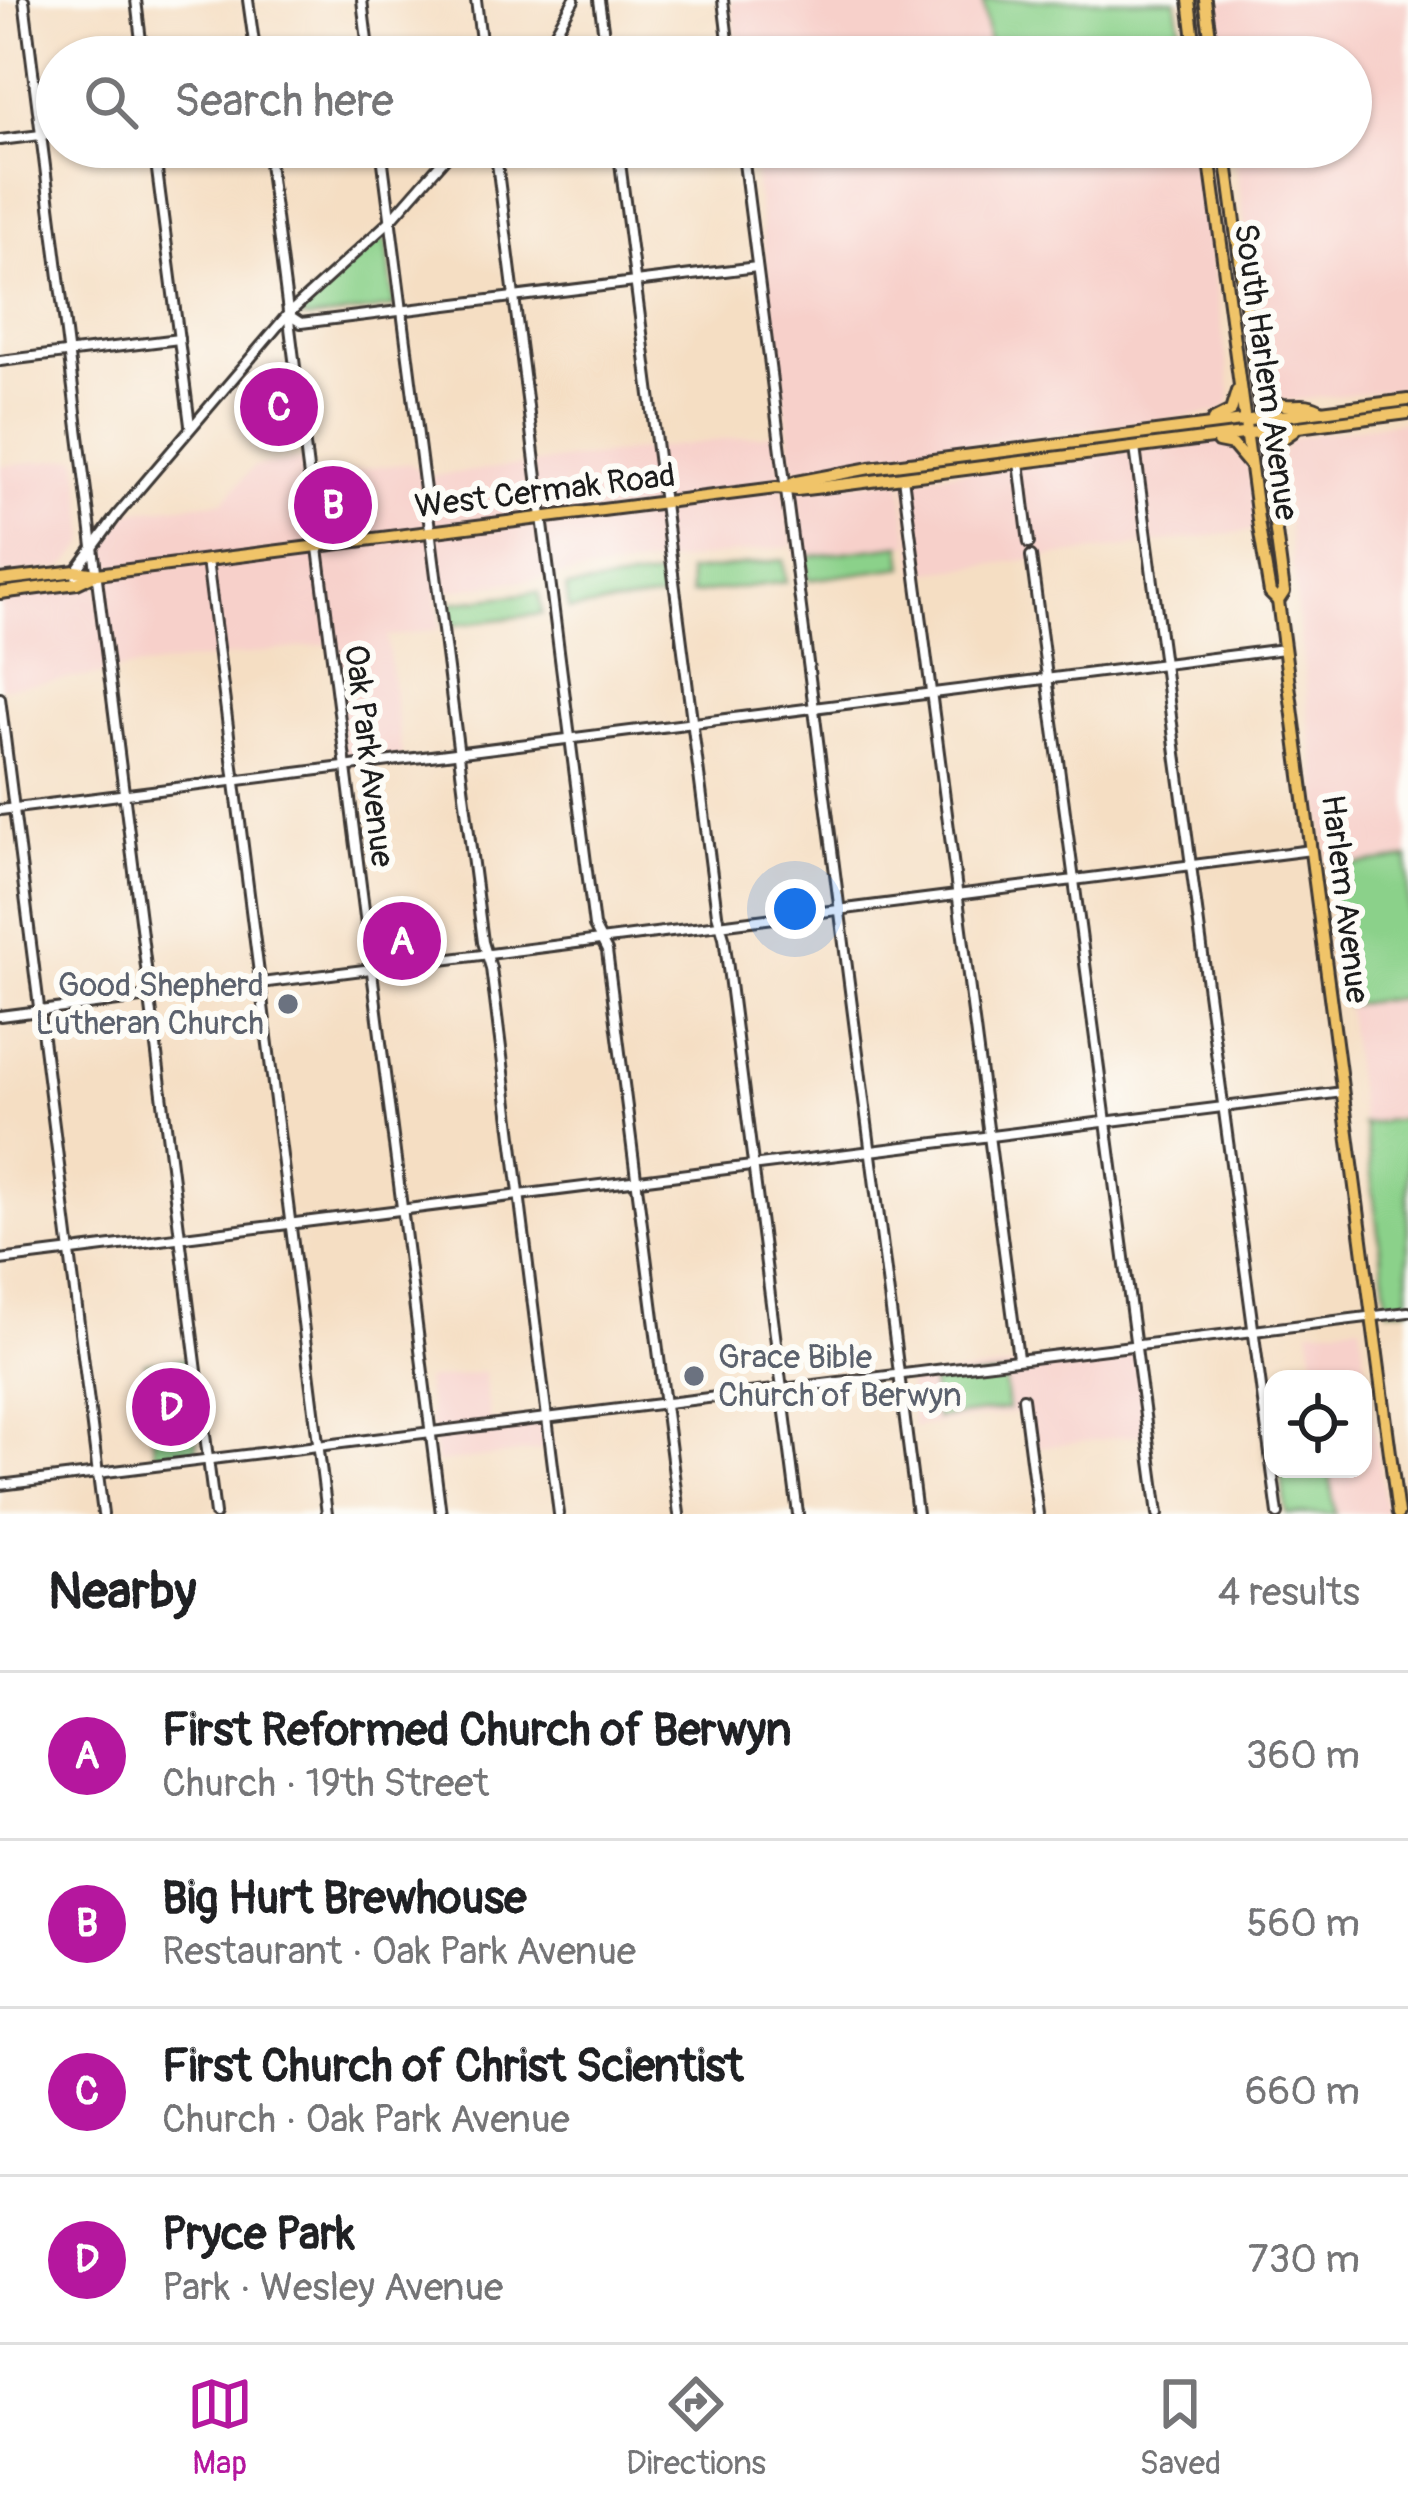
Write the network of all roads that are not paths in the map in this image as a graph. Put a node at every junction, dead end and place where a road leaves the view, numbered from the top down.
1 (24, 0) edge
2 (136, 0) edge
3 (248, 0) edge
4 (362, 0) edge
5 (476, 0) edge
6 (574, 0) edge
7 (599, 0) edge
8 (723, 0) edge
9 (1189, 0) edge
10 (1205, 0) edge
11 (140, 36) edge
12 (253, 36) edge
13 (366, 36) edge
14 (480, 36) edge
15 (552, 36) edge
16 (604, 36) edge
17 (727, 36) edge
18 (1193, 36) edge
19 (1210, 36) edge
20 (36, 95) edge
21 (36, 136) edge
22 (0, 140) edge
23 (45, 168) edge
24 (157, 168) edge
25 (270, 168) edge
26 (383, 168) edge
27 (437, 168) edge
28 (498, 168) edge
29 (621, 168) edge
30 (745, 168) edge
31 (1211, 168) edge
32 (1229, 168) edge
33 (390, 221) junction
34 (757, 267) junction
35 (636, 283) junction
36 (513, 298) junction
37 (401, 312) junction
38 (288, 314) junction
39 (179, 339) junction
40 (68, 353) junction
41 (0, 361) edge
42 (1239, 382) junction
43 (1258, 386) junction
44 (1408, 400) edge
45 (1322, 411) junction
46 (1408, 413) edge
47 (1264, 425) junction
48 (1311, 425) junction
49 (1245, 427) junction
50 (190, 428) junction
51 (1192, 434) junction
52 (1135, 448) junction
53 (1018, 462) junction
54 (1250, 466) junction
55 (903, 477) junction
56 (1272, 485) junction
57 (785, 487) junction
58 (664, 503) junction
59 (541, 518) junction
60 (429, 532) junction
61 (1029, 543) dead end
62 (93, 546) junction
63 (318, 547) junction
64 (1031, 556) dead end
65 (207, 560) junction
66 (97, 574) junction
67 (77, 577) junction
68 (0, 580) edge
69 (0, 593) edge
70 (1278, 602) junction
71 (1285, 649) junction
72 (1164, 664) junction
73 (1047, 679) junction
74 (931, 693) junction
75 (0, 698) edge
76 (814, 708) junction
77 (692, 723) junction
78 (569, 739) junction
79 (457, 753) junction
80 (346, 766) junction
81 (235, 781) junction
82 (124, 794) junction
83 (14, 808) junction
84 (0, 810) edge
85 (1311, 850) junction
86 (1191, 865) junction
87 (1074, 879) junction
88 (957, 894) junction
89 (839, 909) junction
90 (720, 924) junction
91 (601, 939) junction
92 (487, 953) junction
93 (371, 968) junction
94 (260, 982) junction
95 (149, 996) junction
96 (39, 1011) junction
97 (0, 1016) edge
98 (1343, 1092) junction
99 (1224, 1107) junction
100 (1106, 1122) junction
101 (989, 1136) junction
102 (871, 1151) junction
103 (754, 1166) junction
104 (636, 1180) junction
105 (520, 1195) junction
106 (402, 1210) junction
107 (291, 1223) junction
108 (180, 1238) junction
109 (70, 1251) junction
110 (0, 1260) edge
111 (1408, 1312) edge
112 (1372, 1316) junction
113 (1253, 1330) junction
114 (1135, 1344) junction
115 (1018, 1358) junction
116 (899, 1373) junction
117 (782, 1388) junction
118 (1023, 1398) dead end
119 (665, 1402) junction
120 (547, 1417) junction
121 (430, 1432) junction
122 (319, 1445) junction
123 (208, 1459) junction
124 (98, 1473) junction
125 (0, 1485) edge
126 (103, 1514) edge
127 (215, 1514) edge
128 (327, 1514) edge
129 (441, 1514) edge
130 (560, 1514) edge
131 (679, 1514) edge
132 (798, 1514) edge
133 (917, 1514) edge
134 (1037, 1514) edge
135 (1158, 1514) edge
136 (1278, 1514) edge
137 (1398, 1514) edge

1 - 20 street
2 - 11 street
3 - 12 street
4 - 13 street
5 - 14 street
6 - 15 street
7 - 16 street
8 - 17 street
9 - 18 main road
10 - 19 main road
21 - 22 street
23 - 40 street
24 - 39 street
25 - 38 street, Oak Park Avenue
26 - 33 street
27 - 33 street
28 - 36 street
29 - 35 street
30 - 34 street
31 - 42 main road, South Harlem Avenue
32 - 43 main road, South Harlem Avenue
33 - 37 street
33 - 38 street
34 - 35 street
34 - 57 street
35 - 36 street
35 - 58 street
36 - 37 street
36 - 59 street
37 - 38 street
37 - 60 street
38 - 50 street
38 - 63 street, Oak Park Avenue
39 - 40 street
39 - 50 street
40 - 41 street
40 - 62 street
42 - 49 main road, South Harlem Avenue
42 - 51 main road
43 - 45 main road
43 - 47 main road, South Harlem Avenue
44 - 45 main road
45 - 47 main road
46 - 48 main road
47 - 48 main road
47 - 49 main road, West Cermak Road
47 - 56 main road, South Harlem Avenue
48 - 56 main road
49 - 51 main road, West Cermak Road
49 - 54 main road, South Harlem Avenue
50 - 62 street
51 - 52 main road, West Cermak Road
51 - 54 main road
51 - 57 main road, West Cermak Road
52 - 53 main road, West Cermak Road
52 - 72 street
53 - 55 main road, West Cermak Road
53 - 61 street
54 - 70 main road, South Harlem Avenue
55 - 57 main road, West Cermak Road
55 - 74 street
56 - 70 main road, South Harlem Avenue
57 - 58 main road, West Cermak Road
57 - 76 street
58 - 59 main road, West Cermak Road
58 - 77 street
59 - 60 main road, West Cermak Road
59 - 78 street
60 - 63 main road, West Cermak Road
60 - 79 street
62 - 66 street
62 - 67 street
63 - 65 main road, West Cermak Road
63 - 80 street, Oak Park Avenue
64 - 73 street
65 - 66 main road, West Cermak Road
65 - 81 street
66 - 67 main road, West Cermak Road
66 - 82 street
67 - 68 main road, West Cermak Road
67 - 69 main road, West Cermak Road
70 - 71 main road, South Harlem Avenue
71 - 72 street
71 - 85 main road, Harlem Avenue
72 - 73 street
72 - 86 street
73 - 74 street
73 - 87 street
74 - 76 street
74 - 88 street
75 - 83 street
76 - 77 street
76 - 89 street
77 - 78 street
77 - 90 street
78 - 79 street
78 - 91 street
79 - 80 street
79 - 92 street
80 - 81 street
80 - 93 street, Oak Park Avenue
81 - 82 street
81 - 94 street
82 - 83 street
82 - 95 street
83 - 84 street
83 - 96 street
85 - 86 street
85 - 98 main road, Harlem Avenue
86 - 87 street
86 - 99 street
87 - 88 street
87 - 100 street
88 - 89 street
88 - 101 street
89 - 90 street
89 - 102 street
90 - 91 street
90 - 103 street
91 - 92 street
91 - 104 street
92 - 93 street
92 - 105 street
93 - 94 street
93 - 106 street, Oak Park Avenue
94 - 95 street
94 - 107 street
95 - 96 street
95 - 108 street
96 - 97 street
96 - 109 street
98 - 99 street
98 - 112 main road, Harlem Avenue
99 - 100 street
99 - 113 street
100 - 101 street
100 - 114 street
101 - 102 street
101 - 115 street
102 - 103 street
102 - 116 street
103 - 104 street
103 - 117 street
104 - 105 street
104 - 119 street
105 - 106 street
105 - 120 street
106 - 107 street
106 - 121 street, Oak Park Avenue
107 - 108 street
107 - 122 street
108 - 109 street
108 - 123 street
109 - 110 street
109 - 124 street
111 - 112 street
112 - 113 street
112 - 137 main road, Harlem Avenue
113 - 114 street
113 - 136 street
114 - 115 street
114 - 135 street
115 - 116 street
116 - 117 street
116 - 133 street
117 - 119 street
117 - 132 street
118 - 134 street
119 - 120 street
119 - 131 street
120 - 121 street
120 - 130 street
121 - 122 street
121 - 129 street, Oak Park Avenue
122 - 123 street
122 - 128 street
123 - 124 street
123 - 127 street
124 - 125 street
124 - 126 street

